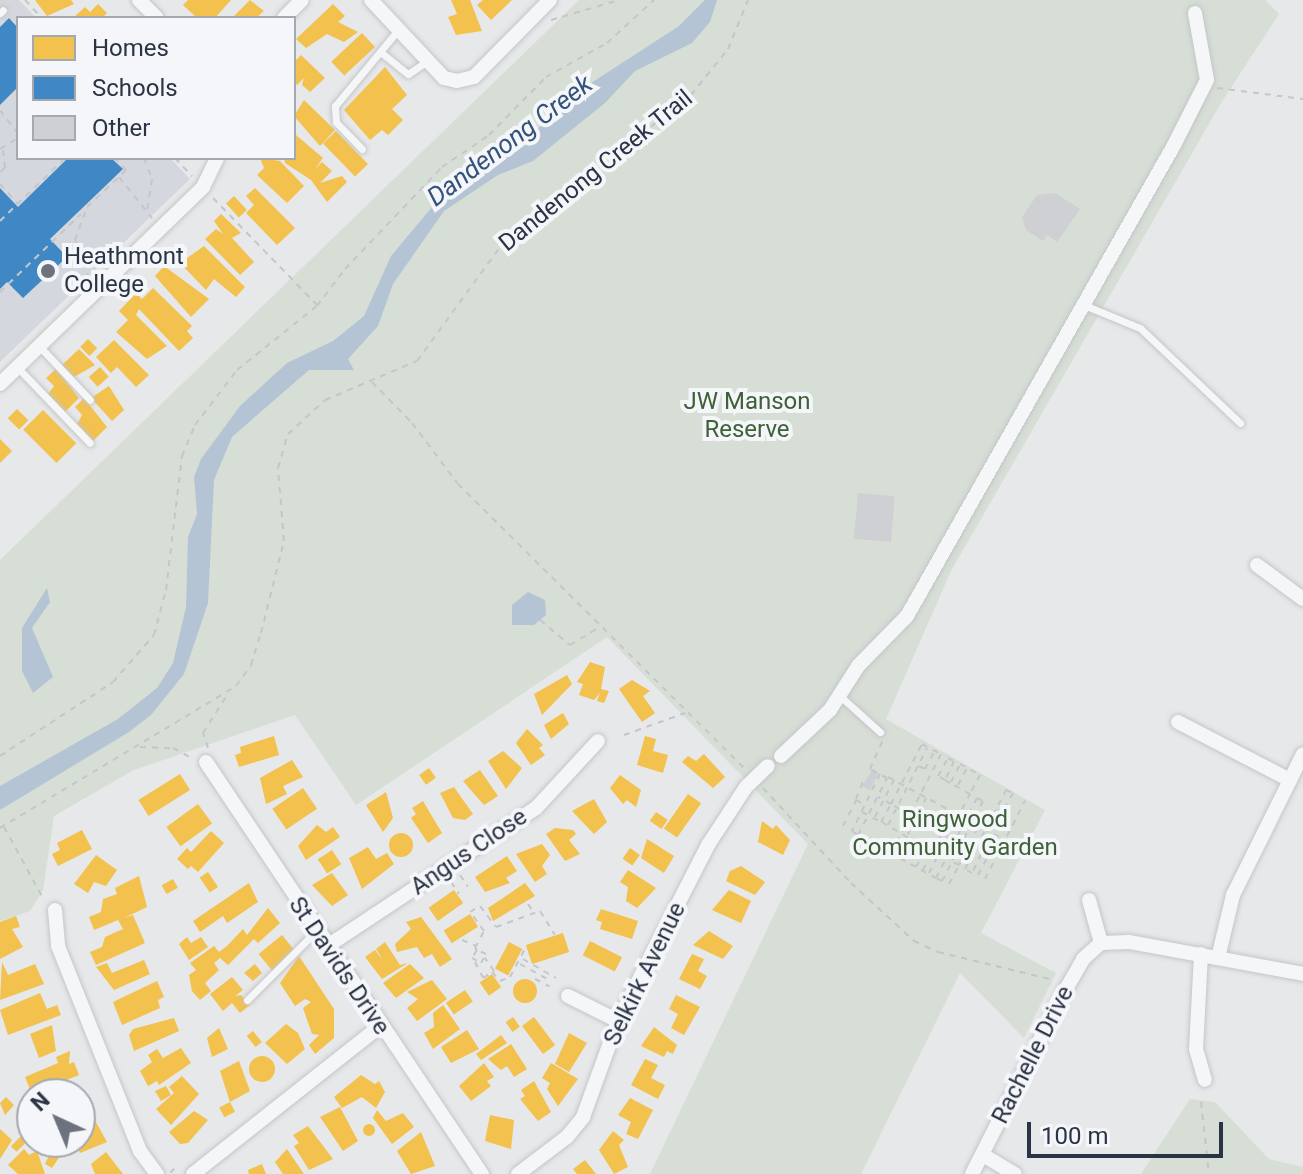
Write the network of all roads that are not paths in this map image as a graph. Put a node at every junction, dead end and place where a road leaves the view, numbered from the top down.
1 (139, 0) edge
2 (302, 0) edge
3 (371, 0) edge
4 (550, 0) edge
5 (1195, 13) dead end
6 (155, 16) edge
7 (286, 16) edge
8 (398, 29) junction
9 (383, 54) junction
10 (428, 60) junction
11 (362, 149) dead end
12 (216, 160) edge
13 (1084, 305) junction
14 (39, 346) junction
15 (17, 367) junction
16 (0, 384) edge
17 (90, 400) dead end
18 (1240, 423) dead end
19 (90, 443) dead end
20 (1257, 565) dead end
21 (1303, 599) edge
22 (840, 696) junction
23 (1178, 722) dead end
24 (880, 732) dead end
25 (598, 741) dead end
26 (1303, 754) edge
27 (203, 756) road end
28 (781, 756) joint
29 (770, 768) joint
30 (1290, 780) junction
31 (1089, 900) dead end
32 (55, 910) dead end
33 (316, 931) junction
34 (1101, 943) junction
35 (326, 947) junction
36 (1201, 954) junction
37 (1218, 958) junction
38 (1303, 974) edge
39 (568, 996) dead end
40 (247, 1000) dead end
41 (618, 1021) junction
42 (379, 1027) junction
43 (1205, 1080) dead end
44 (983, 1155) junction
45 (478, 1172) edge
46 (521, 1173) edge
47 (157, 1174) edge
48 (193, 1174) edge
49 (972, 1174) edge
50 (1015, 1174) edge

1 - 6 street
2 - 7 street
3 - 8 street
4 - 10 street
5 - 13 street
8 - 9 lane
8 - 10 street
9 - 10 lane
9 - 11 lane
12 - 14 street
13 - 18 lane
13 - 22 street
14 - 15 street
14 - 17 lane
15 - 16 street
15 - 19 lane
20 - 21 street
22 - 24 lane
22 - 28 street
23 - 30 street
25 - 35 street, Angus Close
26 - 30 street
27 - 33 street, St Davids Drive
28 - 29 lane
29 - 41 street, Selkirk Avenue
30 - 37 street
31 - 34 street
32 - 47 street
33 - 35 street, St Davids Drive
33 - 40 lane
34 - 36 street
34 - 44 street, Rachelle Drive
35 - 42 street, St Davids Drive
36 - 37 street
36 - 43 street
37 - 38 street
39 - 41 street
41 - 46 street, Selkirk Avenue
42 - 45 street, St Davids Drive
42 - 48 street
44 - 49 street, Rachelle Drive
44 - 50 street

